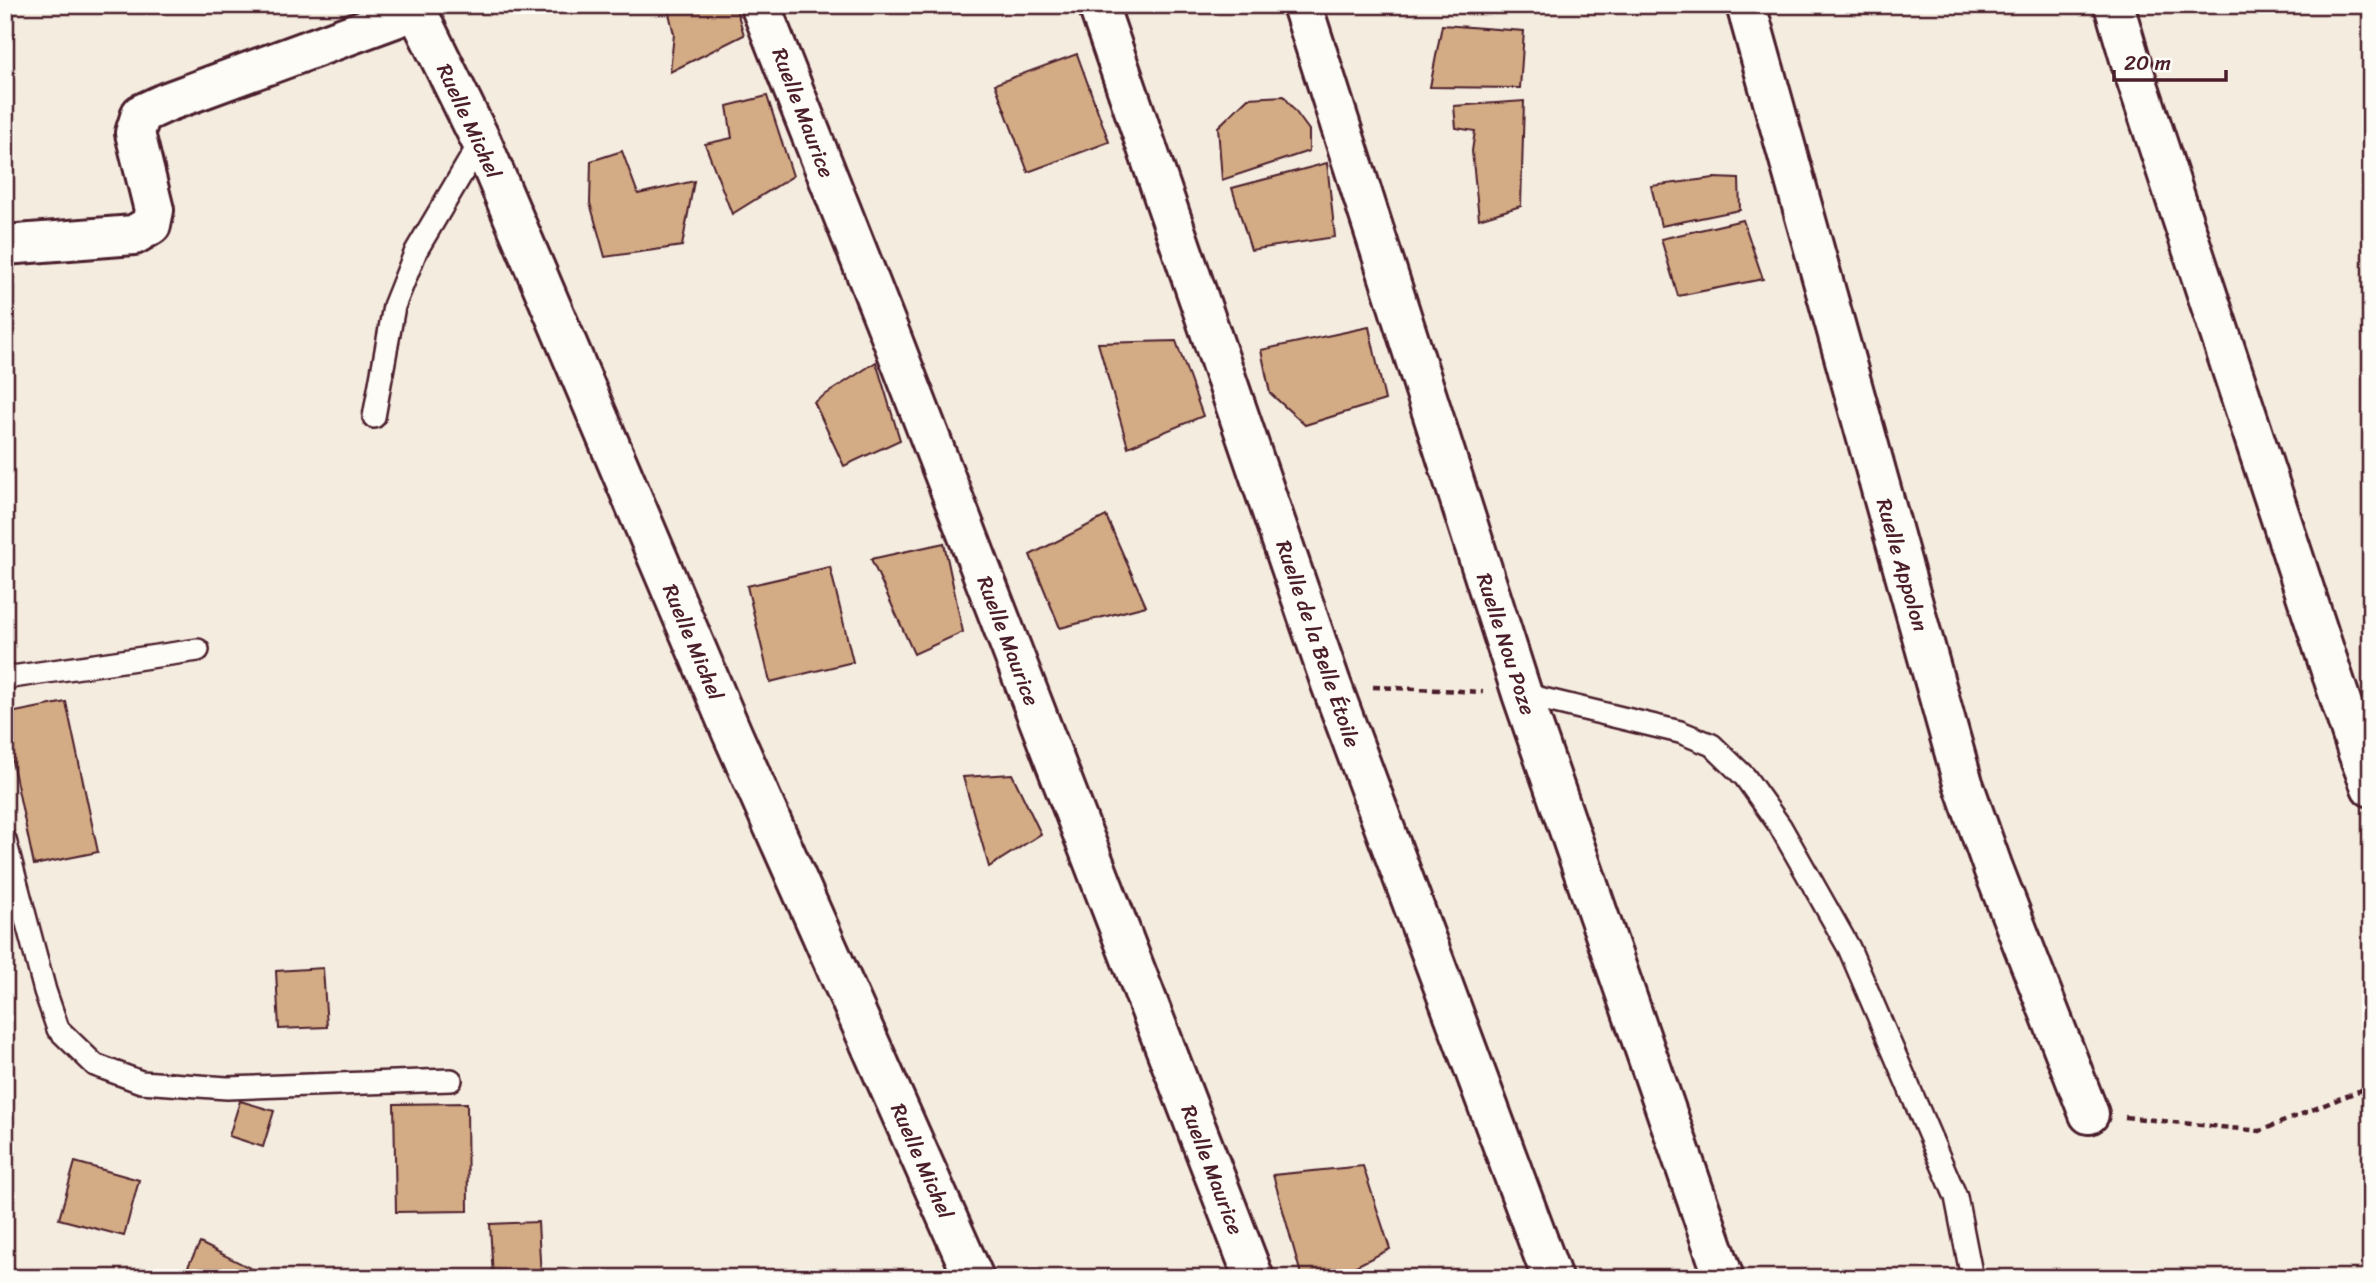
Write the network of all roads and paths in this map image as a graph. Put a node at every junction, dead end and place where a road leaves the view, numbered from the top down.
1 (760, 5) edge
2 (1098, 5) edge
3 (1302, 5) edge
4 (1746, 5) edge
5 (2114, 5) edge
6 (416, 8) edge
7 (481, 141) junction
8 (5, 245) edge
9 (374, 417) dead end
10 (198, 650) dead end
11 (5, 678) edge
12 (1331, 684) junction
13 (1522, 694) junction
14 (2371, 787) edge
15 (5, 841) edge
16 (451, 1080) dead end
17 (2371, 1086) edge
18 (2089, 1114) joint
19 (974, 1278) edge
20 (1254, 1278) edge
21 (1552, 1278) edge
22 (1724, 1278) edge
23 (1972, 1278) edge

1 - 20 street, Ruelle Maurice
2 - 12 street, Ruelle de la Belle Étoile
3 - 13 street, Ruelle Nou Poze
4 - 18 street, Ruelle Appolon
5 - 14 street
6 - 7 street, Ruelle Michel
6 - 8 street
7 - 9 lane
7 - 19 street, Ruelle Michel
10 - 11 lane
12 - 13 path
12 - 21 street, Ruelle de la Belle Étoile
13 - 22 street, Ruelle Nou Poze
13 - 23 lane
15 - 16 lane
17 - 18 path

